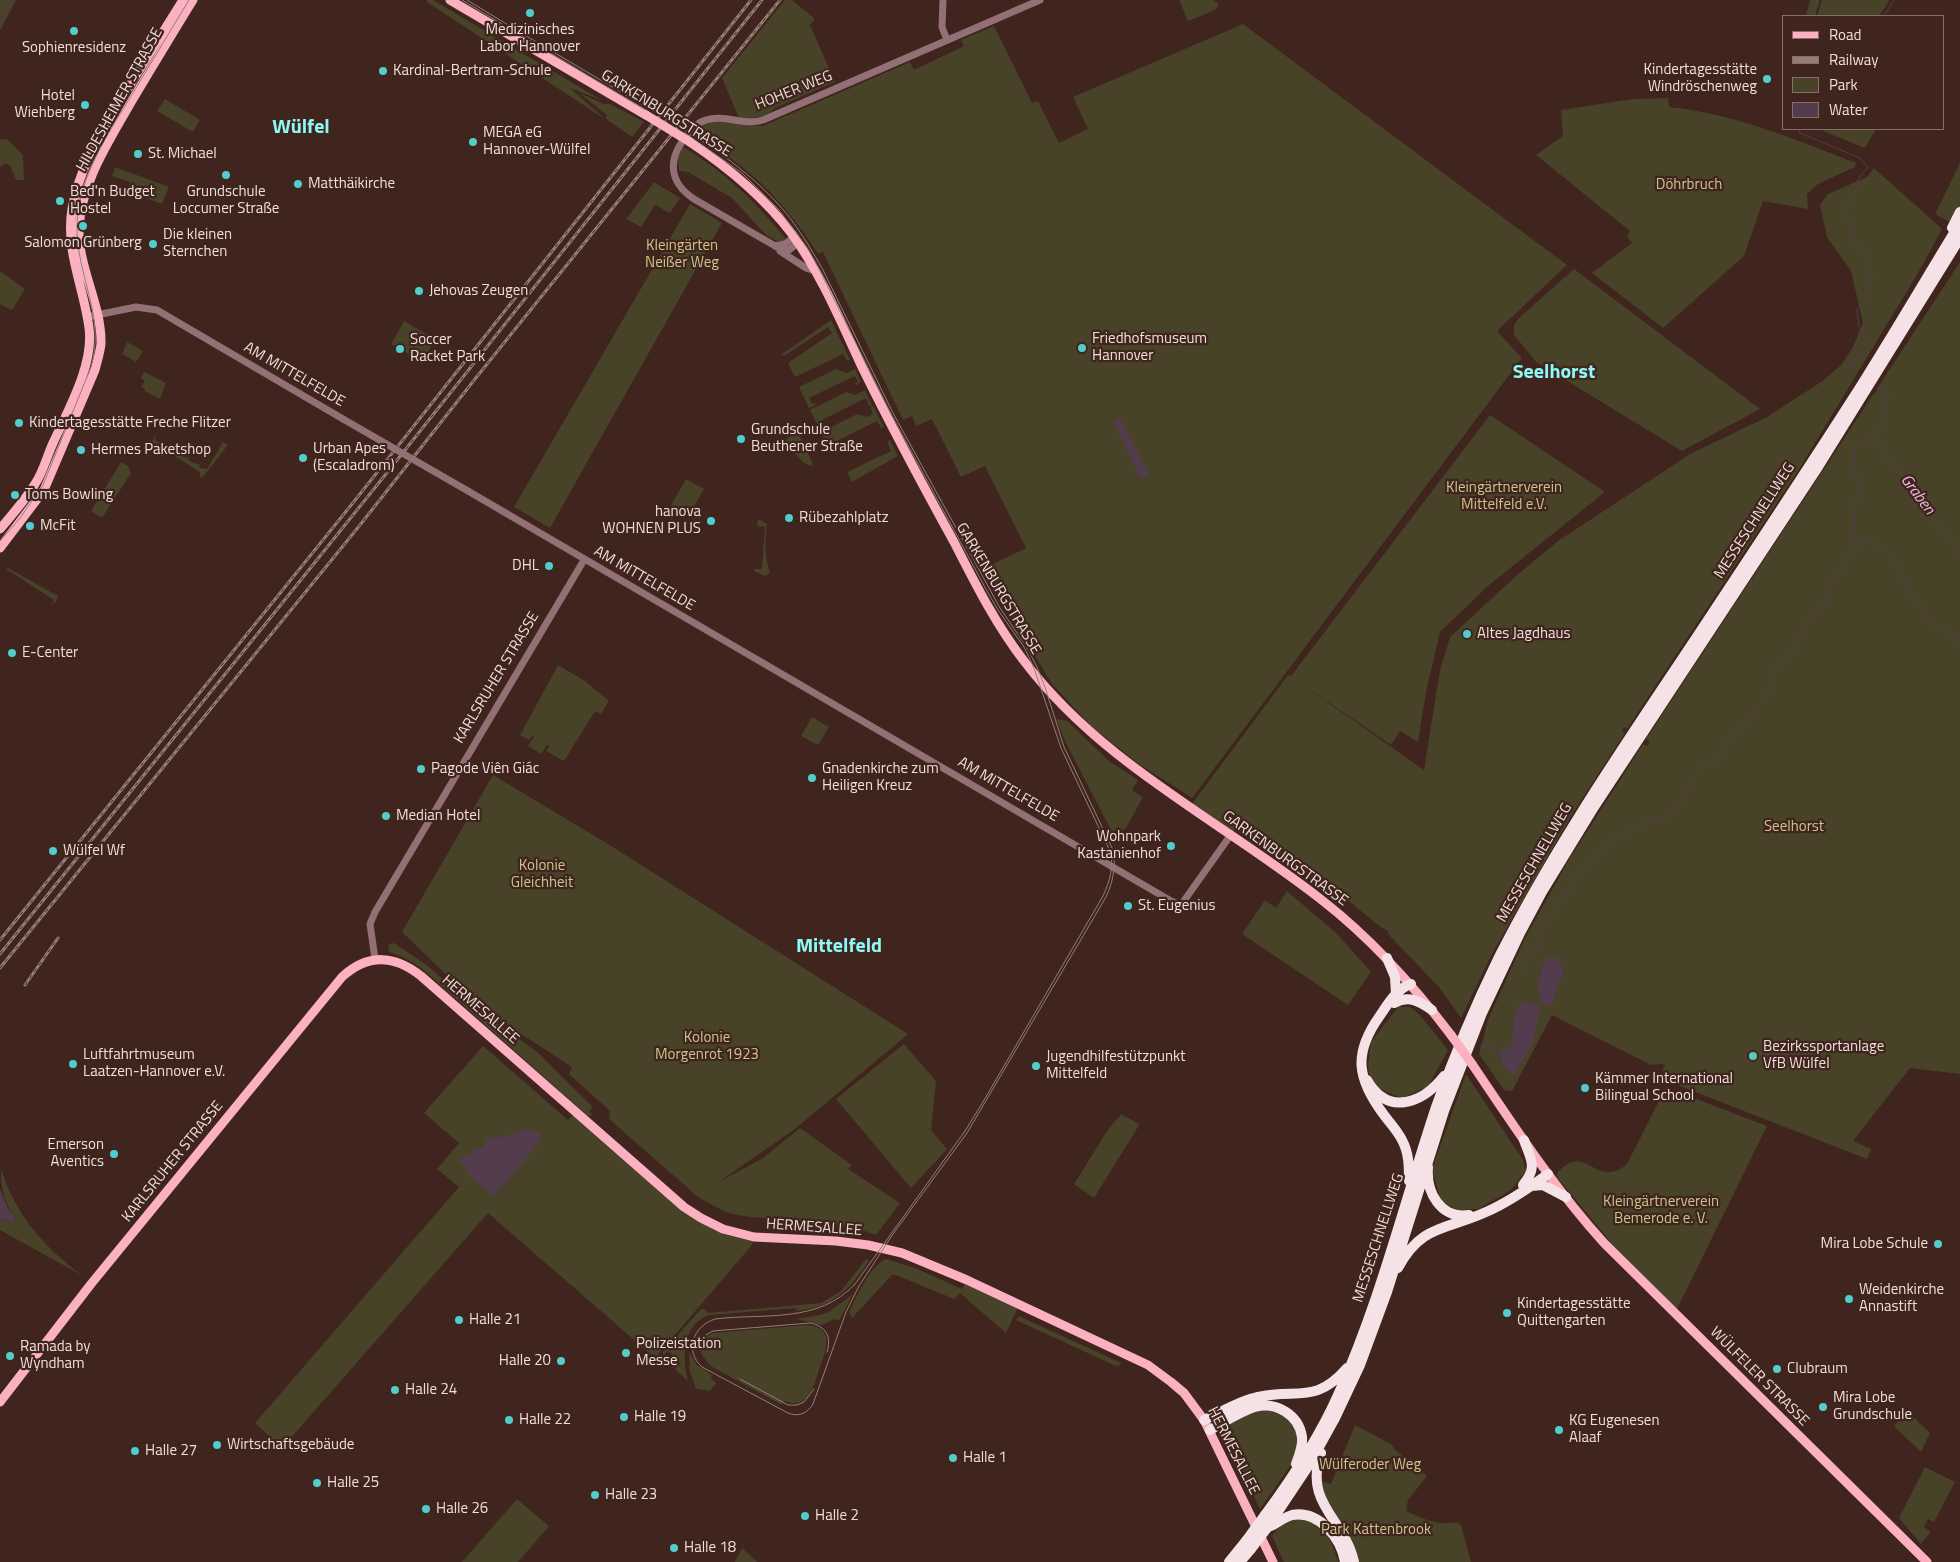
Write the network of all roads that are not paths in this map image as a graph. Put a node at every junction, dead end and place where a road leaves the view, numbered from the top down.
1 (183, 0) edge
2 (194, 0) edge
3 (450, 0) edge
4 (944, 0) edge
5 (1040, 0) edge
6 (947, 40) junction
7 (1960, 212) edge
8 (1960, 223) edge
9 (1960, 238) edge
10 (796, 240) junction
11 (774, 246) junction
12 (1960, 249) edge
13 (1940, 256) junction
14 (815, 271) junction
15 (1922, 300) junction
16 (92, 316) junction
17 (0, 529) edge
18 (0, 548) edge
19 (584, 560) junction
20 (1230, 836) junction
21 (1387, 958) junction
22 (375, 959) junction
23 (1410, 984) junction
24 (1395, 998) junction
25 (1432, 1010) junction
26 (1450, 1068) junction
27 (1524, 1140) junction
28 (1430, 1151) junction
29 (1546, 1171) junction
30 (1524, 1187) junction
31 (1409, 1192) junction
32 (1566, 1197) junction
33 (1574, 1208) joint
34 (1386, 1292) junction
35 (1353, 1361) junction
36 (0, 1402) edge
37 (1336, 1418) junction
38 (1204, 1420) junction
39 (1210, 1430) junction
40 (1292, 1478) junction
41 (1268, 1523) junction
42 (1249, 1545) junction
43 (1229, 1562) edge
44 (1240, 1562) edge
45 (1273, 1562) edge
46 (1345, 1562) edge
47 (1354, 1562) edge
48 (1927, 1562) edge

1 - 16 main road, HILDESHEIMER STRASSE
2 - 16 main road, HILDESHEIMER STRASSE
3 - 10 main road, GARKENBURGSTRASSE, bridge
4 - 6 street
5 - 6 street, HOHER WEG
6 - 11 street, HOHER WEG
7 - 13 highway
8 - 13 highway, MESSESCHNELLWEG
9 - 15 highway, MESSESCHNELLWEG
10 - 11 street
10 - 14 main road, GARKENBURGSTRASSE
11 - 14 street, HOHER WEG
12 - 15 highway
13 - 26 highway, MESSESCHNELLWEG
14 - 20 main road, GARKENBURGSTRASSE
15 - 28 highway, MESSESCHNELLWEG
16 - 17 main road, HILDESHEIMER STRASSE
16 - 18 main road, HILDESHEIMER STRASSE
16 - 19 street, AM MITTELFELDE, bridge
19 - 20 street, AM MITTELFELDE
19 - 22 street, KARLSRUHER STRASSE
20 - 21 main road, GARKENBURGSTRASSE
21 - 23 main road, GARKENBURGSTRASSE
21 - 24 highway
22 - 36 main road, KARLSRUHER STRASSE
22 - 38 main road, HERMESALLEE
23 - 24 highway
23 - 25 main road, GARKENBURGSTRASSE
24 - 25 highway
24 - 26 highway
24 - 31 highway
25 - 27 main road, GARKENBURGSTRASSE, bridge
26 - 31 highway, MESSESCHNELLWEG
27 - 29 main road, GARKENBURGSTRASSE
27 - 30 highway
28 - 30 highway
28 - 34 highway, MESSESCHNELLWEG
29 - 30 highway
29 - 32 main road, GARKENBURGSTRASSE
30 - 32 highway
30 - 34 highway
31 - 35 highway, MESSESCHNELLWEG
32 - 33 main road, GARKENBURGSTRASSE
33 - 48 main road, WÜLFELER STRASSE
34 - 37 highway, MESSESCHNELLWEG
35 - 38 highway
35 - 40 highway, MESSESCHNELLWEG
37 - 41 highway, MESSESCHNELLWEG
37 - 47 highway
38 - 39 main road, HERMESALLEE
39 - 40 highway
39 - 45 main road, HERMESALLEE
40 - 41 highway, MESSESCHNELLWEG
41 - 42 highway, MESSESCHNELLWEG, bridge
41 - 46 highway
42 - 43 highway, MESSESCHNELLWEG
42 - 44 highway, MESSESCHNELLWEG

